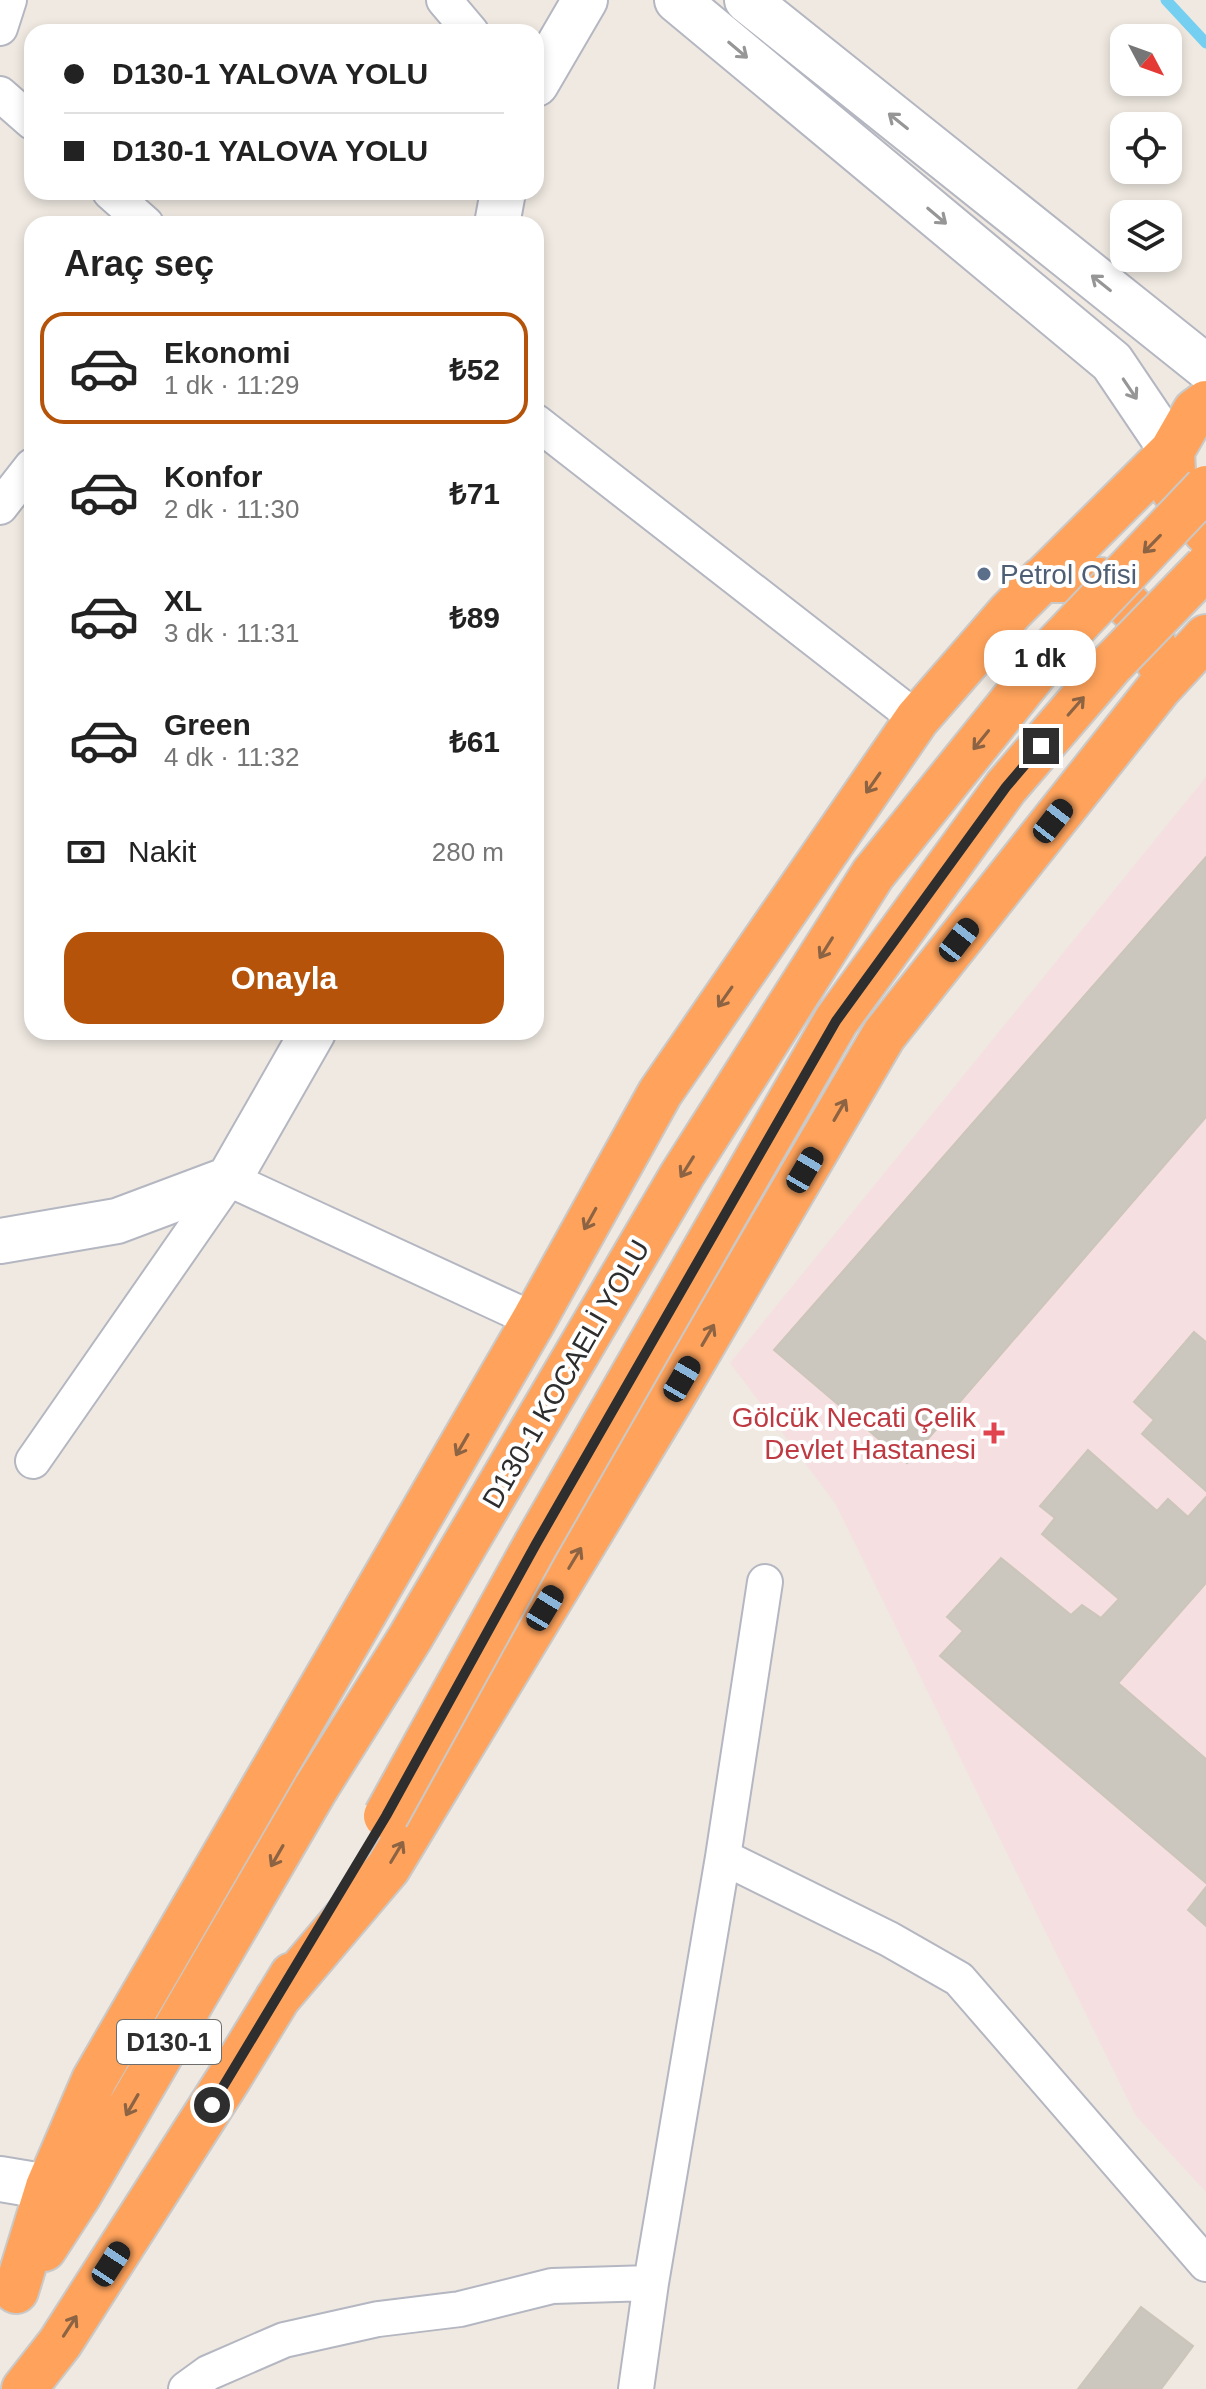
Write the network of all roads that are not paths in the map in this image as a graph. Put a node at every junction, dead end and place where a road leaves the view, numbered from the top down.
1 (9, 0) edge
2 (444, 0) edge
3 (585, 0) edge
4 (677, 0) edge
5 (747, 0) edge
6 (464, 24) edge
7 (0, 28) edge
8 (544, 70) edge
9 (0, 94) edge
10 (24, 115) edge
11 (119, 200) edge
12 (137, 216) edge
13 (1206, 367) edge
14 (1206, 403) edge
15 (544, 428) edge
16 (1172, 451) junction
17 (24, 476) edge
18 (1206, 488) edge
19 (0, 507) edge
20 (1206, 532) edge
21 (1206, 567) edge
22 (1041, 580) junction
23 (1206, 637) edge
24 (1150, 699) junction
25 (917, 719) junction
26 (308, 1040) edge
27 (229, 1179) junction
28 (0, 1241) edge
29 (534, 1320) junction
30 (33, 1461) dead end
31 (765, 1582) dead end
32 (723, 1857) junction
33 (277, 1999) junction
34 (0, 2179) edge
35 (48, 2187) junction
36 (1206, 2264) edge
37 (651, 2283) junction
38 (8, 2302) edge
39 (24, 2389) edge
40 (186, 2389) edge
41 (636, 2389) edge

1 - 7 street
2 - 6 street
3 - 8 street
4 -> 16 street
13 -> 5 street
9 - 10 street
11 - 12 street
14 - 16 highway
15 - 25 street
16 - 20 highway
16 - 22 highway
17 - 19 street
18 -> 38 highway, D130-1 KOCAELİ YOLU / D130-1, bridge
33 -> 21 highway, D130-1, bridge
22 - 24 highway
22 - 25 highway
23 - 24 highway
33 -> 24 highway
25 -> 29 highway
26 - 27 street
27 - 28 street
27 - 29 street
27 - 30 street
29 -> 35 highway
31 - 32 street
32 - 36 street
32 - 37 street
39 -> 33 highway, D130-1
34 - 35 street
35 - 38 highway
37 - 40 street
37 - 41 street

